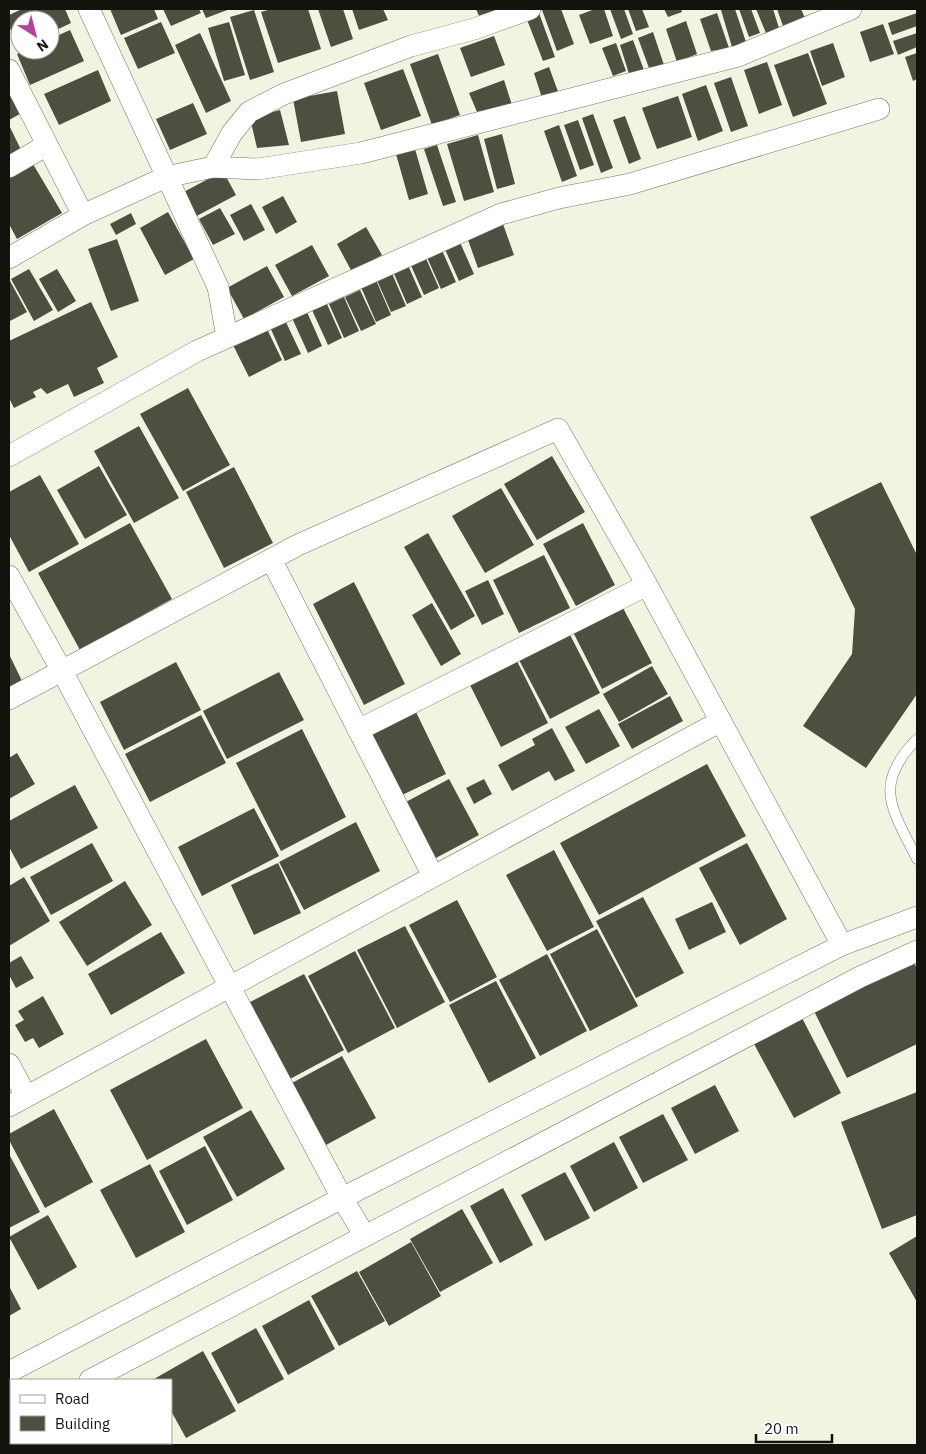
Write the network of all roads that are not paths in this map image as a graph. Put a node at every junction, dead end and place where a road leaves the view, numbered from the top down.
1 (89, 9) edge
2 (530, 9) edge
3 (851, 9) edge
4 (9, 70) edge
5 (879, 109) dead end
6 (47, 145) junction
7 (9, 167) edge
8 (213, 167) junction
9 (166, 177) junction
10 (83, 215) junction
11 (9, 258) edge
12 (228, 337) junction
13 (9, 456) edge
14 (271, 559) junction
15 (9, 576) edge
16 (647, 584) junction
17 (62, 671) junction
18 (9, 699) edge
19 (720, 721) junction
20 (358, 730) junction
21 (917, 739) edge
22 (917, 858) edge
23 (433, 876) junction
24 (917, 917) edge
25 (842, 945) junction
26 (917, 950) edge
27 (229, 985) junction
28 (9, 1064) edge
29 (17, 1101) edge
30 (342, 1198) junction
31 (365, 1236) junction
32 (9, 1372) edge
33 (92, 1379) edge

1 - 9 street
2 - 8 street
3 - 8 street
4 - 6 street
5 - 12 street
6 - 7 street
6 - 10 street
8 - 9 street
9 - 10 street
9 - 12 street
10 - 11 street
12 - 13 street
14 - 16 street
14 - 17 street
14 - 20 street
15 - 17 street
16 - 19 street
16 - 20 street
17 - 18 street
17 - 27 street
19 - 23 street
19 - 25 street
20 - 23 street
21 - 22 lane
23 - 27 street
24 - 25 street
25 - 30 street
26 - 31 street
27 - 29 street
27 - 30 street
28 - 29 street
30 - 31 street
30 - 32 street
31 - 33 street

